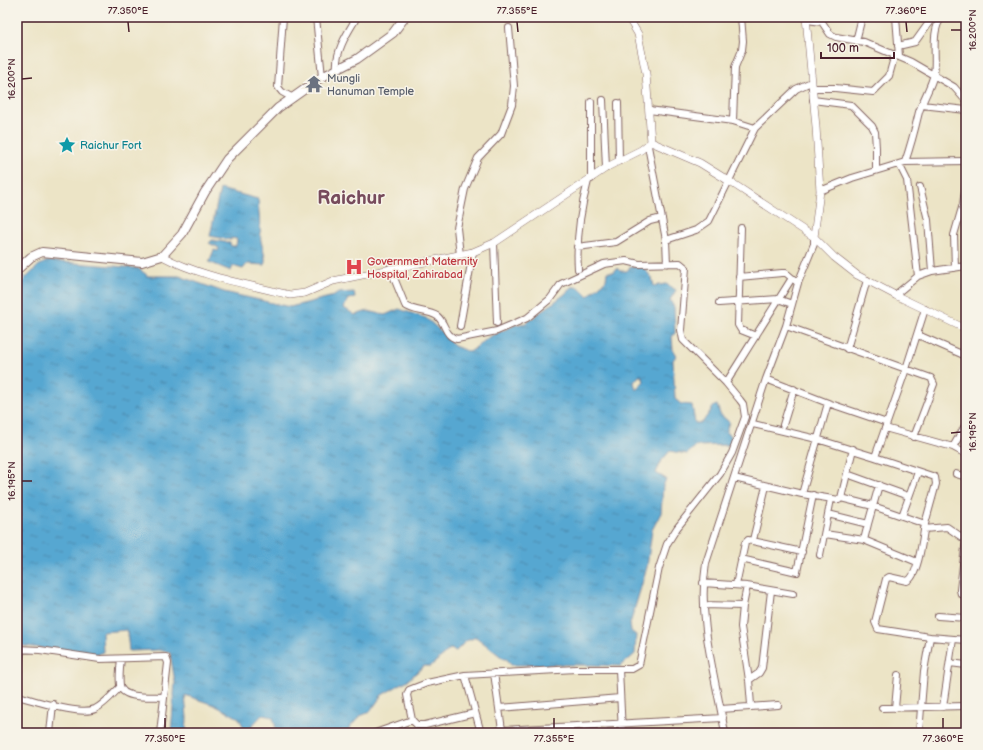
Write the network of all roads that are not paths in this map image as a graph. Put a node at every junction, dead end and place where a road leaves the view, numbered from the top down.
1 (283, 17) edge
2 (316, 17) edge
3 (357, 17) edge
4 (405, 17) edge
5 (628, 17) edge
6 (741, 17) edge
7 (862, 17) edge
8 (896, 17) edge
9 (933, 17) edge
10 (942, 17) edge
11 (806, 18) edge
12 (509, 28) dead end
13 (856, 41) junction
14 (898, 46) junction
15 (897, 55) junction
16 (338, 69) junction
17 (934, 75) junction
18 (322, 77) junction
19 (812, 85) junction
20 (293, 98) junction
21 (603, 100) dead end
22 (814, 100) junction
23 (966, 101) edge
24 (591, 102) dead end
25 (618, 103) dead end
26 (922, 106) junction
27 (649, 110) junction
28 (966, 110) edge
29 (733, 121) junction
30 (755, 128) junction
31 (650, 144) junction
32 (619, 161) junction
33 (966, 161) edge
34 (902, 163) junction
35 (606, 168) junction
36 (876, 170) junction
37 (589, 180) junction
38 (729, 181) junction
39 (966, 183) edge
40 (920, 187) dead end
41 (820, 191) junction
42 (662, 218) junction
43 (741, 228) dead end
44 (814, 237) junction
45 (666, 240) junction
46 (494, 243) junction
47 (577, 247) junction
48 (473, 252) junction
49 (460, 255) junction
50 (162, 256) junction
51 (667, 264) junction
52 (966, 266) edge
53 (390, 268) junction
54 (955, 268) junction
55 (18, 269) edge
56 (578, 269) dead end
57 (932, 271) junction
58 (918, 276) junction
59 (739, 277) junction
60 (792, 278) junction
61 (867, 280) junction
62 (798, 283) junction
63 (895, 295) junction
64 (778, 299) junction
65 (738, 302) junction
66 (719, 303) dead end
67 (792, 304) junction
68 (925, 309) junction
69 (497, 323) dead end
70 (460, 326) dead end
71 (786, 326) junction
72 (966, 329) edge
73 (918, 335) junction
74 (756, 336) junction
75 (847, 349) junction
76 (966, 356) edge
77 (906, 369) junction
78 (766, 379) junction
79 (726, 383) junction
80 (794, 389) junction
81 (828, 404) junction
82 (753, 424) junction
83 (966, 424) edge
84 (783, 425) dead end
85 (886, 425) junction
86 (914, 437) junction
87 (817, 439) junction
88 (953, 447) junction
89 (853, 449) junction
90 (966, 454) edge
91 (875, 457) junction
92 (918, 472) junction
93 (847, 474) junction
94 (956, 474) dead end
95 (966, 477) edge
96 (734, 478) junction
97 (879, 485) junction
98 (766, 486) junction
99 (802, 494) junction
100 (813, 495) junction
101 (908, 496) junction
102 (841, 498) junction
103 (832, 499) junction
104 (873, 506) junction
105 (828, 514) junction
106 (902, 516) junction
107 (868, 524) junction
108 (925, 526) junction
109 (825, 534) junction
110 (754, 540) junction
111 (864, 540) junction
112 (966, 540) edge
113 (802, 552) junction
114 (820, 555) dead end
115 (741, 559) junction
116 (918, 562) junction
117 (703, 583) junction
118 (736, 585) junction
119 (747, 586) junction
120 (771, 591) junction
121 (793, 594) dead end
122 (966, 595) edge
123 (704, 605) junction
124 (743, 606) junction
125 (938, 616) dead end
126 (966, 618) edge
127 (930, 637) junction
128 (953, 639) junction
129 (966, 640) edge
130 (19, 649) edge
131 (120, 659) junction
132 (950, 663) junction
133 (966, 665) edge
134 (619, 669) junction
135 (494, 673) junction
136 (465, 675) junction
137 (898, 675) dead end
138 (749, 680) junction
139 (17, 682) edge
140 (120, 686) junction
141 (17, 696) edge
142 (164, 697) junction
143 (620, 698) junction
144 (53, 704) junction
145 (778, 704) dead end
146 (751, 705) junction
147 (966, 706) edge
148 (943, 707) junction
149 (499, 708) junction
150 (882, 708) dead end
151 (895, 708) junction
152 (921, 708) junction
153 (721, 709) junction
154 (475, 713) junction
155 (723, 718) junction
156 (412, 720) junction
157 (621, 723) junction
158 (502, 730) junction
159 (50, 733) edge
160 (160, 733) edge
161 (375, 733) edge
162 (481, 733) edge
163 (487, 733) edge
164 (622, 733) edge
165 (725, 733) edge
166 (919, 733) edge

1 - 20 street
2 - 18 street
3 - 16 street
4 - 16 main road
5 - 27 street
6 - 29 street
7 - 13 street
8 - 14 street
9 - 14 street
10 - 17 street
11 - 13 street
11 - 19 street
12 - 49 street
13 - 15 street
14 - 15 street
15 - 17 street
15 - 19 street
16 - 18 main road
17 - 23 street
17 - 26 street
18 - 20 main road
19 - 22 street
19 - 30 street
20 - 50 main road
21 - 35 street
22 - 36 street
22 - 41 street
24 - 37 street
25 - 32 street
26 - 28 street
26 - 34 street
27 - 29 street
27 - 31 street
29 - 30 street
30 - 38 street
31 - 32 street
31 - 38 street
31 - 42 street
32 - 35 street
33 - 34 street
34 - 36 street
34 - 58 street
35 - 37 street
36 - 41 street
37 - 46 street
37 - 47 street
38 - 44 street
38 - 45 street
39 - 54 street
40 - 57 street
41 - 44 street
42 - 45 street
42 - 47 street
43 - 59 street
44 - 61 street
44 - 62 street
45 - 51 street
46 - 48 street
46 - 69 street
47 - 56 street
48 - 49 street
48 - 70 street
49 - 53 street
50 - 53 street
50 - 55 main road
51 - 53 street
51 - 79 street
52 - 54 street
54 - 57 street
57 - 58 street
58 - 63 street
59 - 60 street
59 - 65 street
60 - 62 street
60 - 64 street
61 - 63 street
61 - 75 street
62 - 67 street
63 - 68 street
64 - 65 street
64 - 67 street
64 - 74 street
65 - 66 street
65 - 74 street
67 - 71 street
68 - 72 street
68 - 73 street
71 - 75 street
71 - 78 street
73 - 76 street
73 - 77 street
74 - 79 street
75 - 77 street
77 - 85 street
77 - 86 street
78 - 80 street
78 - 82 street
79 - 134 street
80 - 81 street
80 - 84 street
81 - 85 street
81 - 87 street
82 - 87 street
82 - 96 street
83 - 88 street
85 - 86 street
85 - 91 street
86 - 88 street
87 - 89 street
87 - 99 street
88 - 90 street
89 - 91 street
89 - 93 street
91 - 92 street
92 - 101 street
92 - 108 street
93 - 97 street
93 - 102 street
94 - 95 street
96 - 98 street
96 - 117 street
97 - 101 street
97 - 104 street
98 - 99 street
98 - 110 street
99 - 100 street
100 - 103 street
100 - 113 street
101 - 106 street
102 - 103 street
102 - 104 street
103 - 105 street
104 - 106 street
104 - 107 street
105 - 107 street
105 - 109 street
106 - 108 street
107 - 111 street
108 - 112 street
108 - 116 street
109 - 111 street
109 - 114 street
110 - 113 street
110 - 115 street
111 - 116 street
112 - 122 street
113 - 115 street
115 - 118 street
116 - 127 street
117 - 118 street
117 - 123 street
118 - 119 street
119 - 120 street
119 - 124 street
120 - 121 street
120 - 138 street
123 - 124 street
123 - 153 street
124 - 138 street
125 - 126 street
127 - 128 street
127 - 152 street
128 - 129 street
128 - 132 street
130 - 131 street
130 - 139 street
131 - 140 street
131 - 142 street
132 - 133 street
132 - 148 street
134 - 135 street
134 - 143 street
135 - 136 street
135 - 149 street
136 - 154 street
136 - 156 street
137 - 151 street
138 - 146 street
140 - 142 street
140 - 144 street
141 - 144 street
142 - 160 street
143 - 149 street
143 - 157 street
144 - 159 street
145 - 146 street
146 - 153 street
147 - 148 street
148 - 152 street
149 - 158 street
150 - 151 street
151 - 152 street
152 - 166 street
153 - 155 street
154 - 156 street
154 - 162 street
155 - 157 street
155 - 165 street
156 - 161 street
157 - 158 street
157 - 164 street
158 - 163 street

